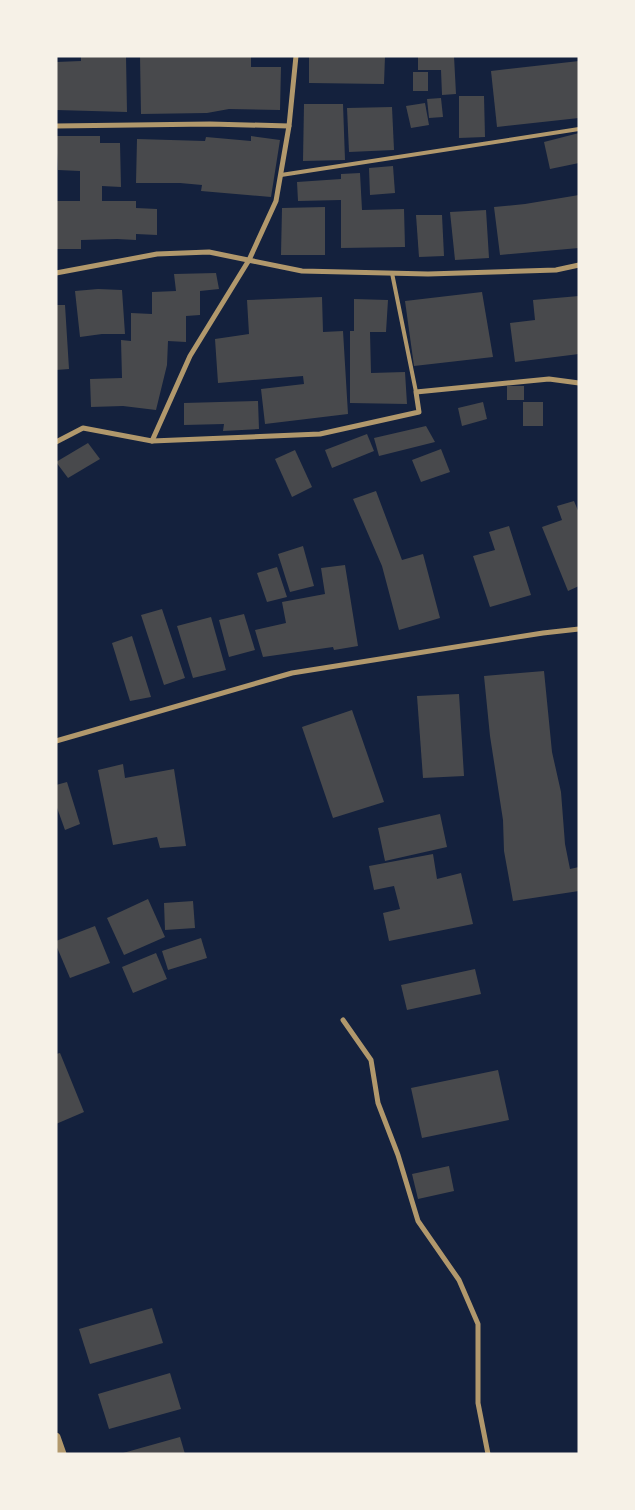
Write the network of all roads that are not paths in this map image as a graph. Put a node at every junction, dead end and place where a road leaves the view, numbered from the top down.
1 (296, 56) edge
2 (56, 126) edge
3 (289, 126) junction
4 (579, 129) edge
5 (281, 175) junction
6 (249, 260) junction
7 (579, 265) edge
8 (56, 273) edge
9 (392, 273) junction
10 (579, 383) edge
11 (416, 392) junction
12 (152, 441) junction
13 (56, 442) edge
14 (579, 629) edge
15 (56, 741) edge
16 (343, 1020) dead end
17 (56, 1437) edge
18 (62, 1454) edge
19 (488, 1454) edge

1 - 3 street
2 - 3 street
3 - 5 street
4 - 5 lane
5 - 6 street
6 - 8 street
6 - 9 street
6 - 12 street
7 - 9 street
9 - 11 lane
10 - 11 street
11 - 12 street
12 - 13 street
14 - 15 street
16 - 19 street
17 - 18 street

